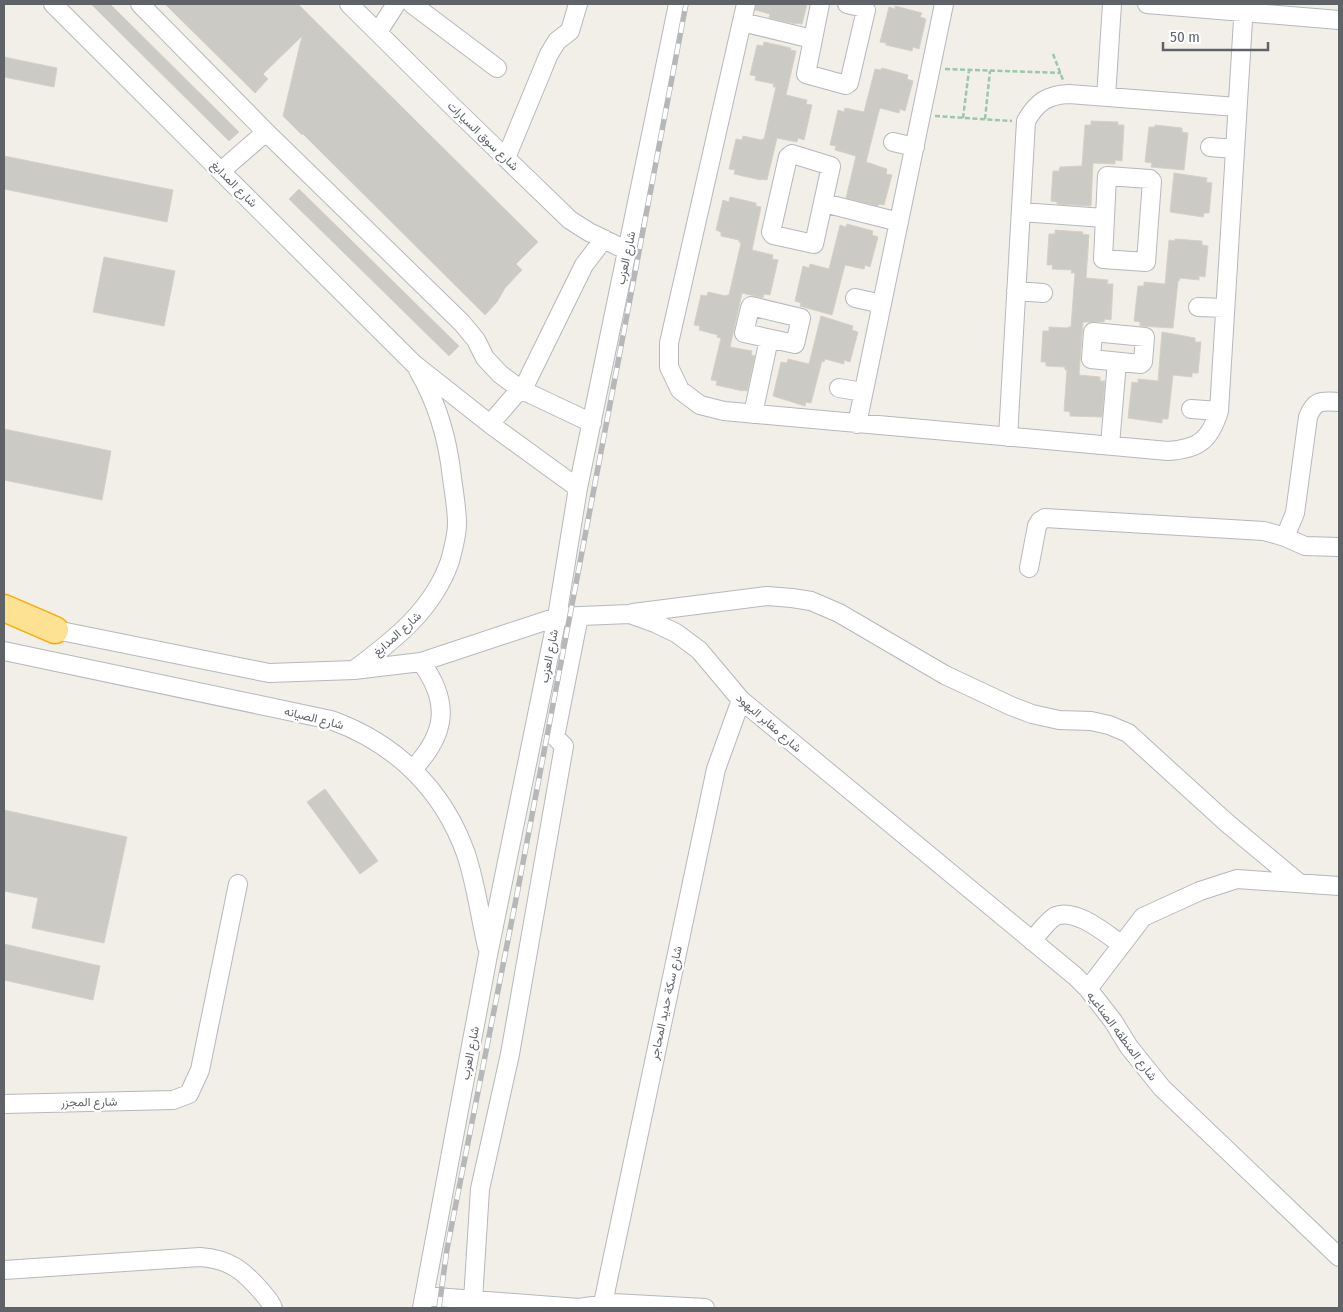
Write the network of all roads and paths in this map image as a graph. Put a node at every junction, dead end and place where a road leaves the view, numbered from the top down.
1 (53, 4) edge
2 (140, 4) edge
3 (349, 4) edge
4 (396, 4) edge
5 (412, 4) edge
6 (578, 4) edge
7 (678, 4) edge
8 (746, 4) edge
9 (820, 4) edge
10 (848, 4) edge
11 (944, 4) edge
12 (1112, 4) edge
13 (1147, 4) edge
14 (1195, 6) edge
15 (1244, 8) edge
16 (1306, 11) edge
17 (1339, 20) edge
18 (742, 22) junction
19 (378, 32) junction
20 (812, 39) junction
21 (1052, 54) dead end
22 (497, 68) dead end
23 (931, 69) junction
24 (968, 70) junction
25 (990, 71) junction
26 (1060, 73) junction
27 (1069, 94) junction
28 (1106, 97) junction
29 (1237, 107) junction
30 (921, 115) junction
31 (963, 118) junction
32 (985, 119) junction
33 (1026, 121) junction
34 (266, 132) junction
35 (892, 142) dead end
36 (914, 147) junction
37 (1210, 147) dead end
38 (1234, 149) junction
39 (506, 158) junction
40 (221, 171) junction
41 (824, 203) junction
42 (1021, 212) junction
43 (1104, 218) junction
44 (899, 222) junction
45 (604, 239) junction
46 (628, 251) junction
47 (1016, 291) junction
48 (1044, 293) dead end
49 (856, 298) dead end
50 (882, 304) junction
51 (1198, 307) dead end
52 (1225, 308) junction
53 (769, 339) dead end
54 (1117, 362) dead end
55 (414, 364) junction
56 (839, 388) dead end
57 (520, 389) junction
58 (863, 392) junction
59 (1339, 402) edge
60 (1191, 409) dead end
61 (1219, 411) junction
62 (753, 414) junction
63 (592, 423) junction
64 (490, 424) junction
65 (856, 424) junction
66 (1008, 437) junction
67 (1110, 446) junction
68 (578, 488) junction
69 (1285, 538) junction
70 (1339, 547) edge
71 (1029, 568) dead end
72 (4, 608) edge
73 (630, 614) junction
74 (579, 616) junction
75 (556, 617) junction
76 (4, 619) edge
77 (55, 630) junction
78 (4, 651) edge
79 (421, 662) junction
80 (354, 670) junction
81 (740, 700) junction
82 (413, 769) junction
83 (824, 770) joint
84 (1299, 883) junction
85 (238, 884) dead end
86 (1339, 886) edge
87 (1032, 941) junction
88 (1121, 944) junction
89 (488, 955) junction
90 (1088, 989) junction
91 (4, 1104) edge
92 (1339, 1257) edge
93 (4, 1270) edge
94 (473, 1300) junction
95 (423, 1302) edge
96 (456, 1303) edge
97 (602, 1306) edge
98 (648, 1307) edge
99 (273, 1308) edge
100 (705, 1308) edge

1 - 40 street, شارع المدابغ
2 - 34 street
3 - 19 street, شارع سوق السيارات
4 - 19 street
5 - 22 street
6 - 39 street
7 - 46 street, شارع العزب
8 - 18 street
9 - 20 street
10 - 20 street
11 - 23 street
12 - 28 street
13 - 14 street
14 - 15 street
15 - 16 street
15 - 29 street
16 - 17 street
18 - 20 street
18 - 62 street
19 - 39 street, شارع سوق السيارات
21 - 26 path
23 - 24 path
23 - 30 street
24 - 25 path
24 - 31 path
25 - 26 path
25 - 32 path
26 - 27 path
27 - 28 street
27 - 33 street
28 - 29 street
29 - 38 street
30 - 31 path
30 - 36 street
31 - 32 path
32 - 33 path
33 - 42 street
34 - 40 street
34 - 57 street
35 - 36 street
36 - 44 street
37 - 38 street
38 - 52 street
39 - 45 street, شارع سوق السيارات
40 - 55 street, شارع المدابغ
41 - 41 street
41 - 44 street
42 - 43 street
42 - 47 street
43 - 43 street
44 - 50 street
45 - 46 street, شارع سوق السيارات
45 - 57 street
46 - 63 street, شارع العزب
47 - 48 street
47 - 66 street
49 - 50 street
50 - 58 street
51 - 52 street
52 - 61 street
53 - 62 street
54 - 67 street
55 - 64 street, شارع المدابغ
55 - 80 street, شارع المدابغ
56 - 58 street
57 - 63 street
57 - 64 street
58 - 65 street
59 - 69 street
60 - 61 street
61 - 67 street
62 - 65 street
63 - 68 street, شارع العزب
64 - 68 street, شارع المدابغ
65 - 66 street
66 - 67 street
68 - 75 street, شارع العزب
69 - 70 street
69 - 71 street
72 - 77 highway
73 - 74 street, شارع مقابر اليهود
73 - 81 street, شارع مقابر اليهود
73 - 84 street
74 - 75 street, شارع مقابر اليهود
74 - 94 street
75 - 79 street
75 - 89 street, شارع العزب
76 - 77 street
77 - 80 street
78 - 82 street, شارع الصيانه
79 - 80 street
79 - 82 street
81 - 83 street, شارع مقابر اليهود
81 - 97 street, شارع سكة حديد المحاجر
82 - 89 street, شارع الصيانه
83 - 87 street, شارع المنطقه الصناعيه
84 - 86 street
84 - 88 street
85 - 91 street, شارع المجزر
87 - 88 street
87 - 90 street, شارع المنطقه الصناعيه
88 - 90 street
89 - 95 street, شارع العزب
90 - 92 street, شارع المنطقه الصناعيه
93 - 99 street
94 - 96 street
94 - 97 street
95 - 96 street
97 - 98 street
98 - 100 street

